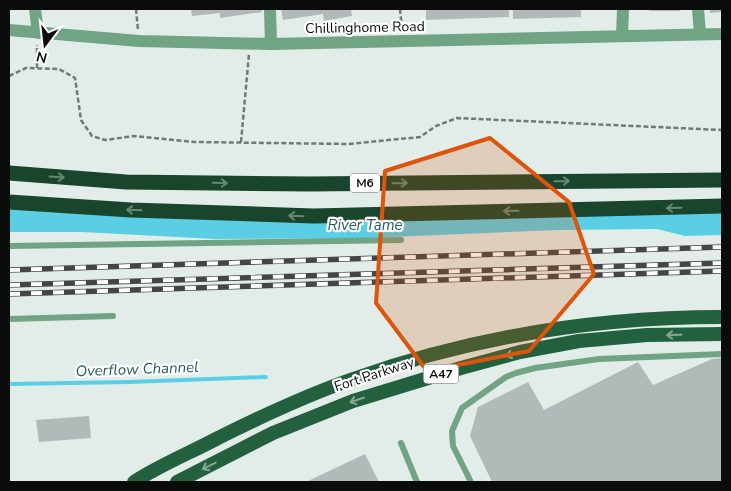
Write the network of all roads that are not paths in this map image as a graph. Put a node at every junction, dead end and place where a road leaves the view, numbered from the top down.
1 (35, 9) edge
2 (270, 9) edge
3 (623, 9) edge
4 (698, 9) edge
5 (9, 30) edge
6 (38, 33) junction
7 (700, 34) junction
8 (722, 34) edge
9 (622, 36) junction
10 (270, 44) junction
11 (9, 173) edge
12 (722, 180) edge
13 (9, 202) edge
14 (722, 206) edge
15 (401, 240) dead end
16 (9, 246) edge
17 (113, 316) dead end
18 (722, 318) edge
19 (9, 319) edge
20 (722, 334) edge
21 (722, 354) edge
22 (401, 444) dead end
23 (134, 482) edge
24 (177, 482) edge
25 (417, 482) edge
26 (471, 482) edge

1 - 6 street
2 - 10 street
3 - 9 street
4 - 7 street
5 - 6 street, Chillinghome Road
6 - 10 street, Chillinghome Road
7 - 8 street, Chillinghome Road
7 - 9 street, Chillinghome Road
9 - 10 street, Chillinghome Road
11 -> 12 highway, M6
14 -> 13 highway
15 - 16 lane
17 - 19 lane
18 - 23 main road, Fort Parkway / A47
20 -> 24 main road, Fort Parkway / A47
21 - 26 lane
22 - 25 lane

